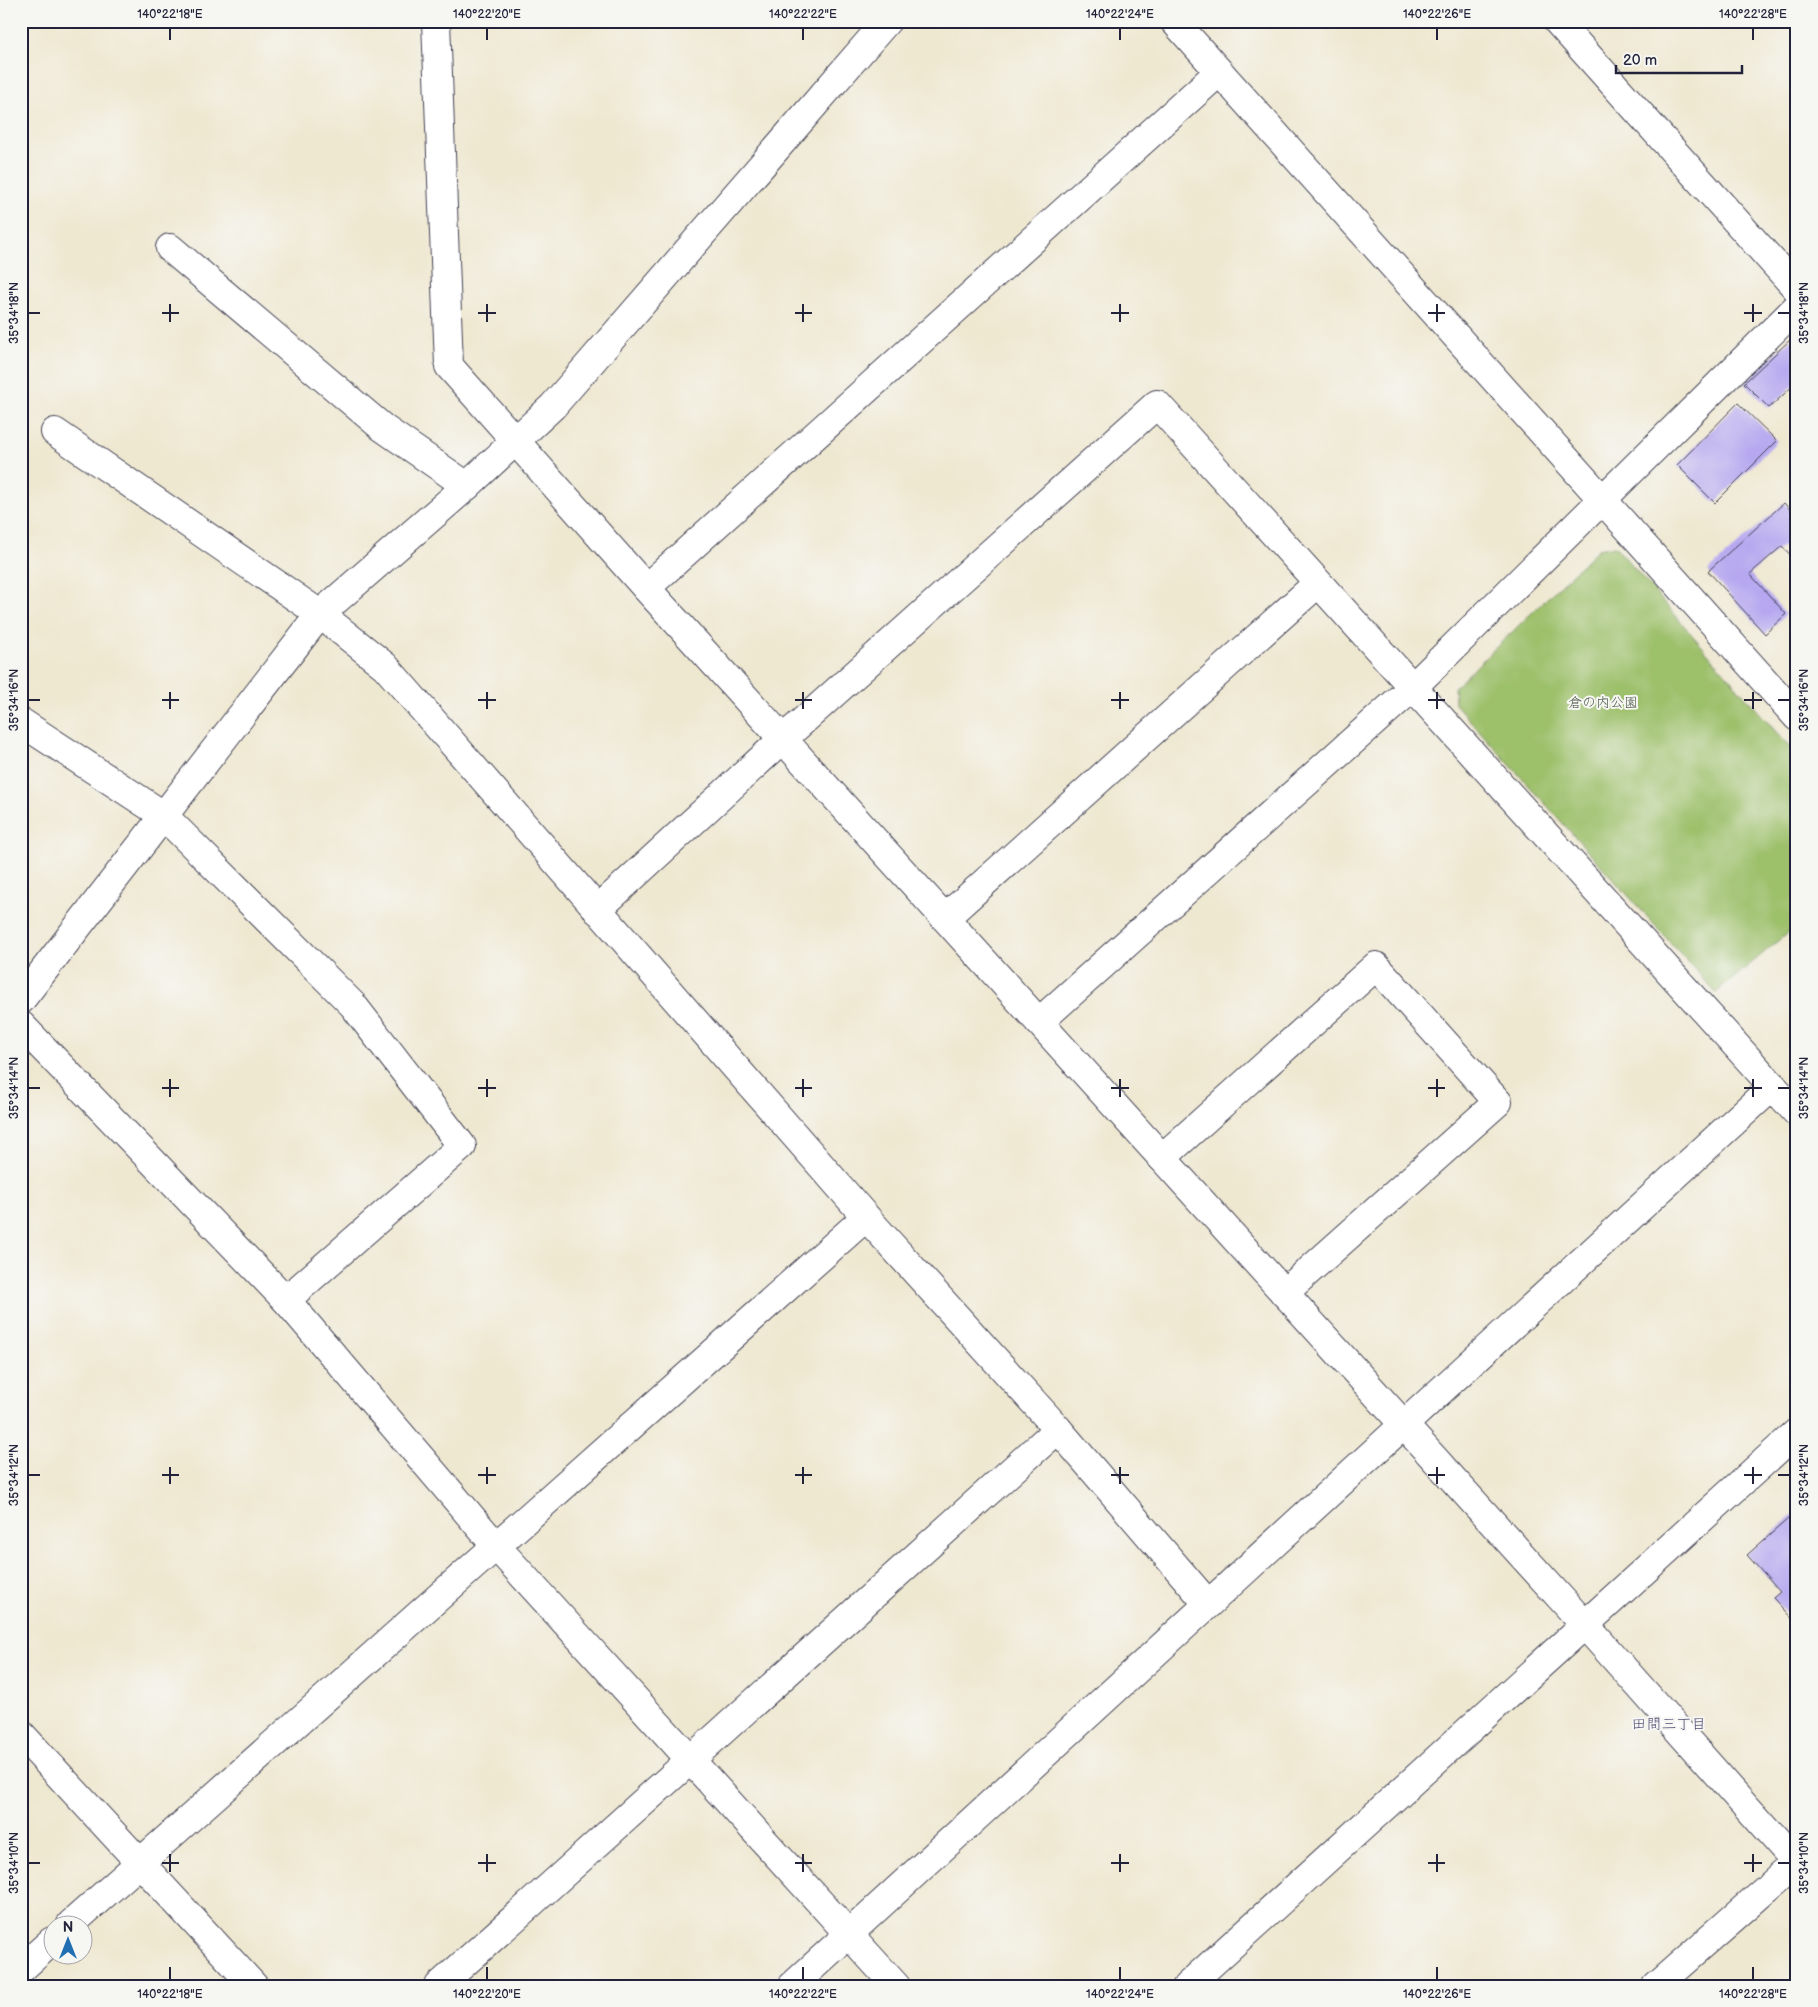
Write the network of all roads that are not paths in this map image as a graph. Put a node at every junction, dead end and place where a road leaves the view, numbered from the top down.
1 (436, 21) edge
2 (887, 21) edge
3 (1174, 21) edge
4 (1557, 21) edge
5 (1219, 72) junction
6 (170, 248) dead end
7 (1797, 289) edge
8 (1797, 307) edge
9 (55, 432) dead end
10 (515, 442) junction
11 (468, 486) junction
12 (1602, 500) junction
13 (1318, 583) junction
14 (646, 588) junction
15 (320, 614) junction
16 (1413, 687) junction
17 (1797, 717) edge
18 (21, 722) edge
19 (783, 739) junction
20 (163, 815) junction
21 (597, 910) junction
22 (945, 918) junction
23 (21, 1000) edge
24 (1039, 1022) junction
25 (21, 1025) edge
26 (1773, 1086) junction
27 (1797, 1113) edge
28 (1162, 1158) junction
29 (866, 1217) junction
30 (1284, 1293) junction
31 (286, 1300) junction
32 (1404, 1425) junction
33 (1058, 1429) junction
34 (1797, 1432) edge
35 (496, 1546) junction
36 (1208, 1604) junction
37 (1585, 1625) junction
38 (21, 1734) edge
39 (691, 1761) junction
40 (140, 1863) junction
41 (1796, 1863) edge
42 (82, 1914) edge
43 (849, 1934) junction
44 (42, 1950) edge
45 (21, 1969) edge
46 (254, 1986) edge
47 (439, 1986) edge
48 (792, 1986) edge
49 (896, 1986) edge
50 (1187, 1986) edge
51 (1656, 1986) edge

1 - 10 street
2 - 10 street
3 - 5 street
4 - 7 street
5 - 12 street
5 - 14 street
6 - 11 street
8 - 12 street
9 - 15 street
10 - 11 street
10 - 14 street
11 - 15 street
12 - 16 street
12 - 17 street
13 - 16 street
13 - 19 street
13 - 22 street
14 - 19 street
15 - 20 street
15 - 21 street
16 - 24 street
16 - 26 street
18 - 20 street
19 - 21 street
19 - 22 street
20 - 23 street
20 - 31 street
21 - 29 street
22 - 24 street
24 - 28 street
25 - 31 street
26 - 27 street
26 - 32 street
28 - 30 street
28 - 30 street
29 - 33 street
29 - 35 street
30 - 32 street
31 - 35 street
32 - 36 street
32 - 37 street
33 - 36 street
33 - 39 street
34 - 37 street
35 - 39 street
35 - 40 street
36 - 43 street
37 - 41 street
37 - 50 street
38 - 40 street
39 - 43 street
39 - 47 street
40 - 42 street
40 - 46 street
41 - 51 street
43 - 48 street
43 - 49 street
44 - 45 street

